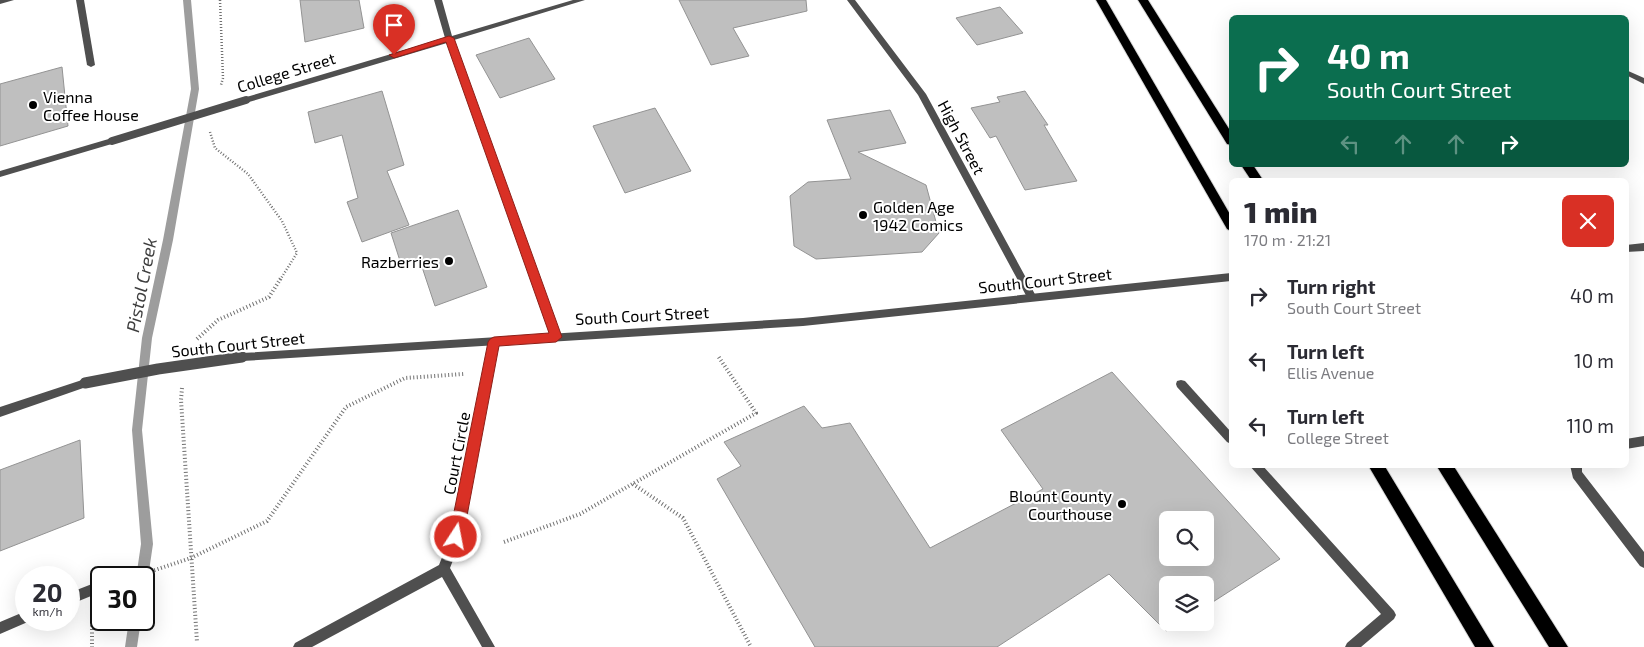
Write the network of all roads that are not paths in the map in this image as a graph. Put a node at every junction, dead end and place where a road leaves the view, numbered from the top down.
1 (10, 0) edge
2 (80, 0) edge
3 (438, 0) edge
4 (580, 0) edge
5 (851, 0) edge
6 (1101, 0) edge
7 (1143, 0) edge
8 (0, 2) edge
9 (449, 38) junction
10 (91, 65) dead end
11 (1629, 73) edge
12 (1644, 80) edge
13 (1229, 138) edge
14 (1248, 167) edge
15 (0, 174) edge
16 (1255, 178) edge
17 (1229, 223) edge
18 (1629, 247) edge
19 (1644, 247) edge
20 (1229, 277) edge
21 (1032, 298) junction
22 (556, 337) junction
23 (494, 342) junction
24 (1181, 384) dead end
25 (0, 412) edge
26 (1229, 437) edge
27 (1644, 441) edge
28 (1629, 444) edge
29 (1258, 468) edge
30 (1378, 468) edge
31 (1446, 468) edge
32 (1576, 468) edge
33 (1644, 562) edge
34 (444, 569) junction
35 (15, 622) edge
36 (0, 628) edge
37 (298, 647) edge
38 (489, 647) edge
39 (1351, 647) edge
40 (1485, 647) edge
41 (1559, 647) edge

1 - 8 street
2 - 10 street
3 - 9 street
4 - 9 street, College Street
5 - 21 street, High Street
6 - 17 highway
7 - 13 highway
9 - 15 street, College Street, bridge
9 - 22 street
11 - 12 street
14 - 16 highway
18 - 19 street
20 - 21 street, South Court Street
21 - 22 street, South Court Street
22 - 23 street, South Court Street
23 - 25 street, South Court Street, bridge
23 - 34 street, Court Circle
24 - 26 street
27 - 28 street
29 - 39 street
30 - 40 highway
31 - 41 highway
32 - 33 street
34 - 37 street
34 - 38 street
35 - 36 street

